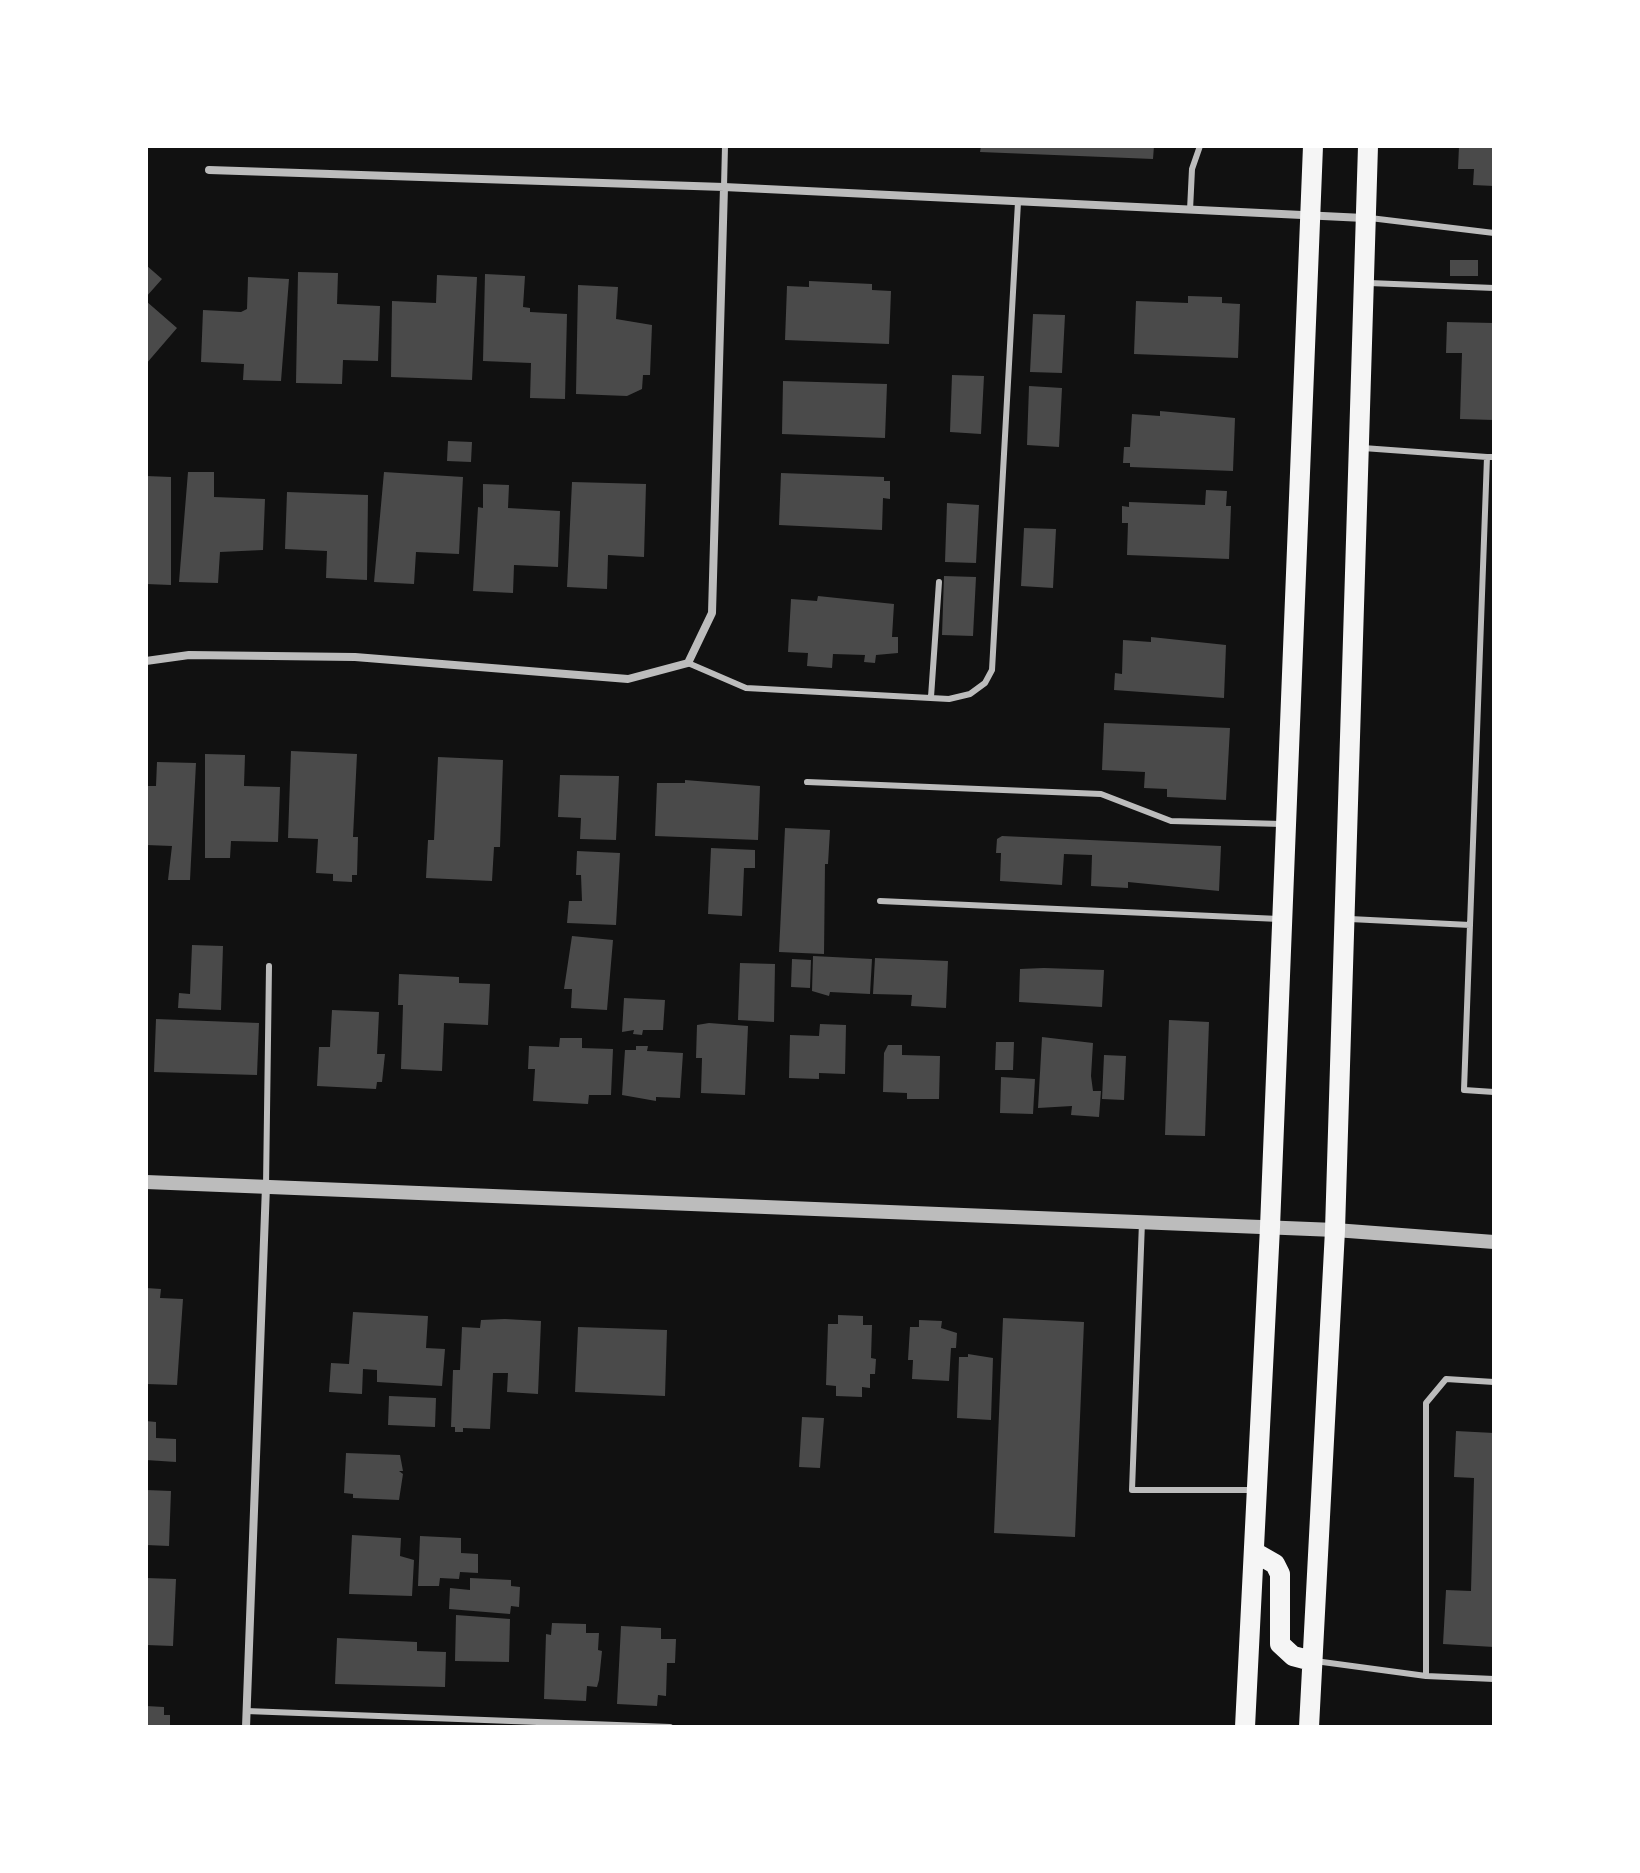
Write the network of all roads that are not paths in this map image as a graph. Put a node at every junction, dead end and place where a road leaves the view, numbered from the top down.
1 (725, 146) edge
2 (1200, 146) edge
3 (1313, 146) edge
4 (1368, 146) edge
5 (209, 170) dead end
6 (724, 187) junction
7 (1018, 202) junction
8 (1190, 210) junction
9 (1310, 216) junction
10 (1365, 218) junction
11 (1494, 233) edge
12 (1362, 283) junction
13 (1494, 288) edge
14 (1357, 448) junction
15 (1490, 457) edge
16 (939, 582) dead end
17 (146, 661) edge
18 (688, 663) junction
19 (931, 697) junction
20 (807, 782) dead end
21 (1286, 824) junction
22 (880, 901) dead end
23 (1282, 919) junction
24 (1343, 919) junction
25 (1470, 925) junction
26 (269, 966) dead end
27 (1494, 1092) edge
28 (146, 1182) edge
29 (266, 1186) junction
30 (1142, 1222) junction
31 (1270, 1227) junction
32 (1335, 1230) junction
33 (1494, 1242) edge
34 (1494, 1382) edge
35 (1257, 1490) junction
36 (1254, 1552) junction
37 (1312, 1661) junction
38 (1426, 1676) junction
39 (1494, 1679) edge
40 (246, 1711) junction
41 (246, 1727) edge
42 (670, 1727) edge
43 (1245, 1727) edge
44 (1309, 1727) edge

1 - 6 lane
2 - 8 lane
3 - 9 main road
4 - 10 main road
5 - 6 street
6 - 7 street
6 - 18 street
7 - 8 street
7 - 19 lane
8 - 9 street
9 - 10 street
9 - 21 main road
10 - 11 lane
10 - 12 main road
12 - 13 lane
12 - 14 main road
14 - 15 lane
14 - 24 main road
15 - 25 lane
16 - 19 lane
17 - 18 street
18 - 19 lane
20 - 21 lane
21 - 23 main road
22 - 23 lane
23 - 31 main road
24 - 25 lane
24 - 32 main road
25 - 27 lane
26 - 29 lane
28 - 29 street
29 - 30 street
29 - 40 street
30 - 31 street
30 - 35 lane
31 - 32 street
31 - 35 main road
32 - 33 street
32 - 37 main road
34 - 38 lane
35 - 36 main road
36 - 37 main road
36 - 43 main road
37 - 38 lane
37 - 44 main road
38 - 39 lane
40 - 41 street
40 - 42 lane

